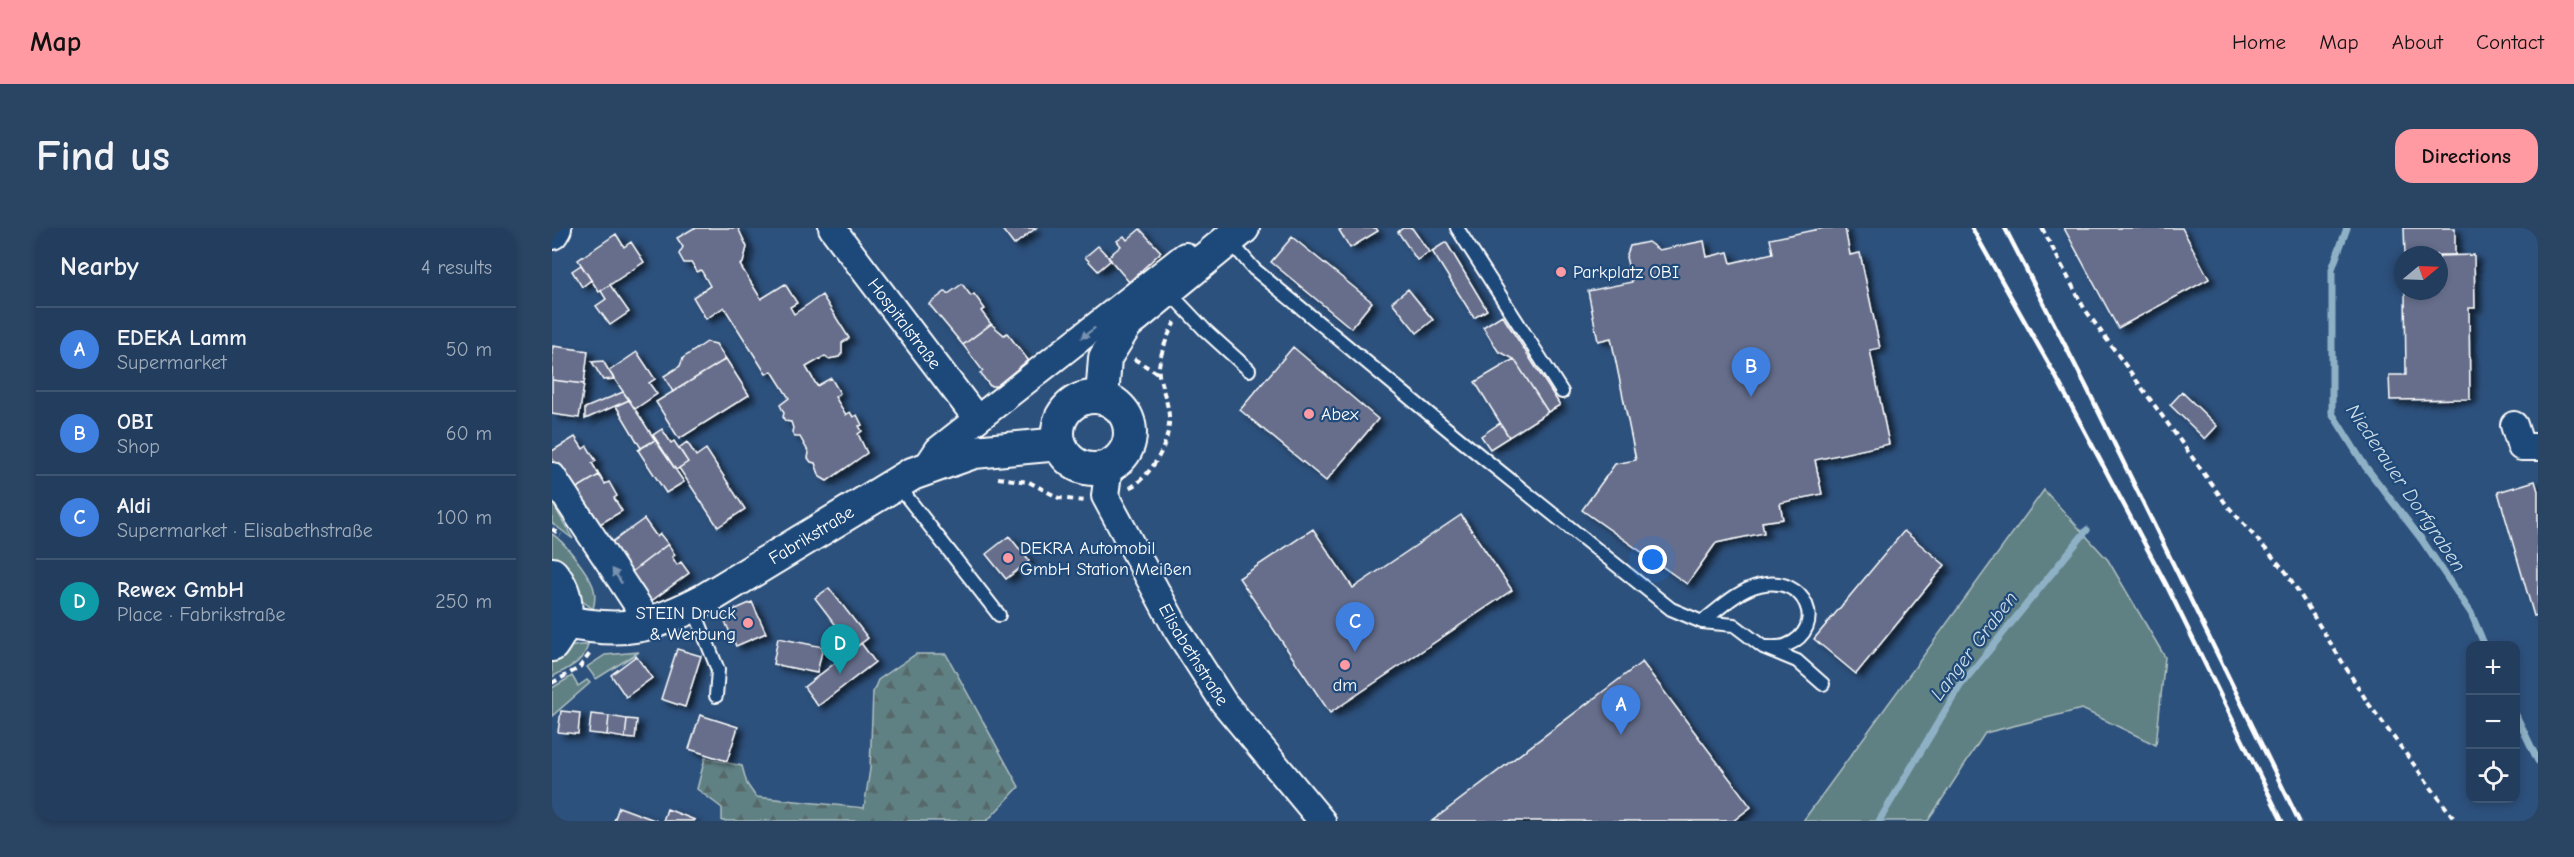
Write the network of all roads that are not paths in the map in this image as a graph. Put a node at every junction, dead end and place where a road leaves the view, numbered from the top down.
1 (555, 228) edge
2 (832, 228) edge
3 (1457, 228) edge
4 (552, 233) edge
5 (1237, 233) edge
6 (1175, 299) junction
7 (1249, 370) dead end
8 (1562, 392) dead end
9 (1102, 398) junction
10 (977, 419) junction
11 (2514, 425) dead end
12 (1060, 444) junction
13 (2538, 447) edge
14 (1109, 466) junction
15 (926, 468) junction
16 (552, 476) edge
17 (895, 482) junction
18 (552, 574) edge
19 (693, 606) junction
20 (999, 615) dead end
21 (1702, 622) junction
22 (650, 624) junction
23 (559, 634) edge
24 (1763, 647) junction
25 (1823, 684) dead end
26 (716, 696) dead end
27 (1323, 821) edge

1 - 4 street
2 - 10 street, Hospitalstraße
3 - 8 lane
5 - 6 street
5 -> 10 street
5 - 21 lane
6 - 7 lane
6 - 9 street
9 - 12 street
9 - 14 street
10 - 15 street
11 - 13 street
12 - 14 street
12 - 15 street, Fabrikstraße
14 - 27 street, Elisabethstraße
15 - 17 street, Fabrikstraße
22 -> 16 street
17 - 19 street, Fabrikstraße
17 - 20 lane
18 - 23 street
19 - 22 street, Fabrikstraße
19 - 26 lane
21 - 24 lane
21 - 24 lane
22 - 23 street, Fabrikstraße
24 - 25 lane

